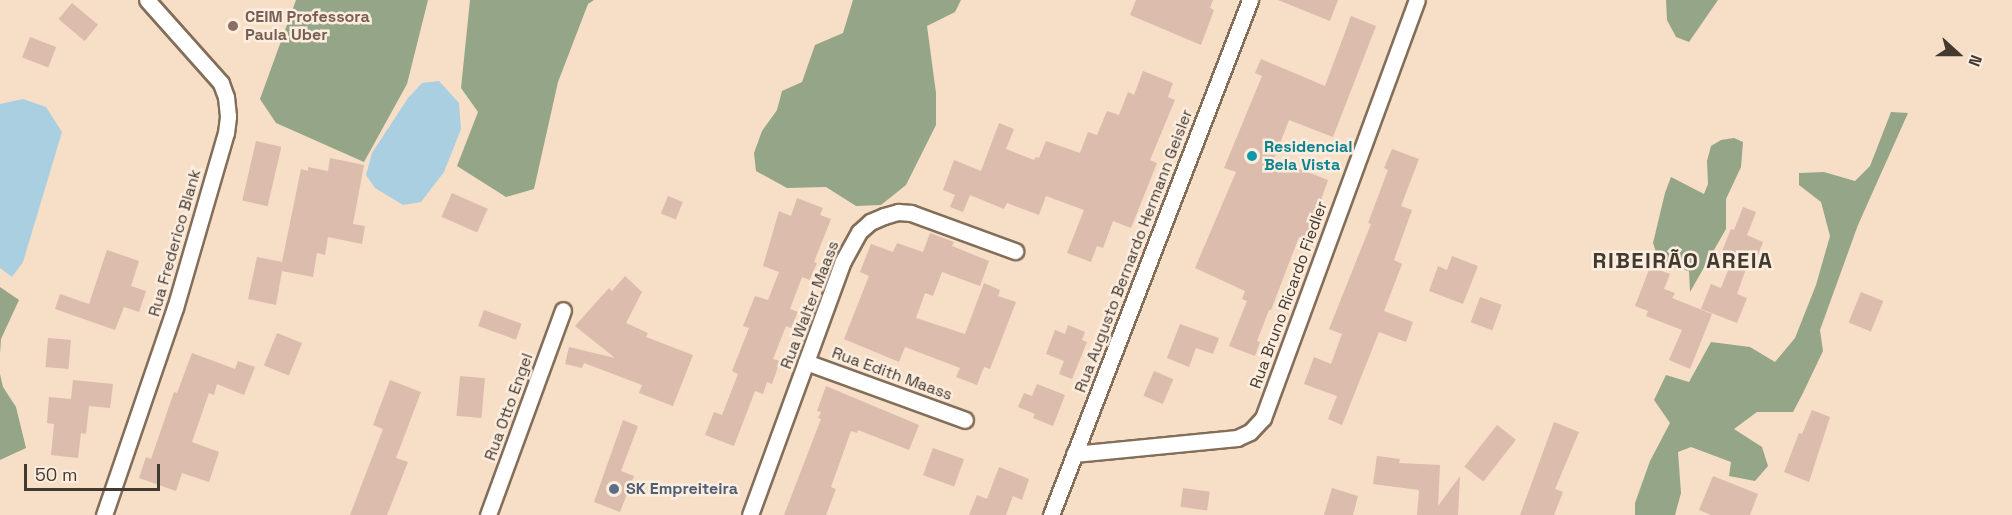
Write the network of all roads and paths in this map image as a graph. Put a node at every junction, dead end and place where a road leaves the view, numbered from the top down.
1 (147, 0) edge
2 (1250, 0) edge
3 (1417, 0) edge
4 (1015, 251) dead end
5 (563, 310) dead end
6 (806, 362) junction
7 (965, 420) dead end
8 (1074, 454) junction
9 (104, 515) edge
10 (488, 515) edge
11 (750, 515) edge
12 (1051, 515) edge

1 - 9 street, Rua Frederico Blank
2 - 8 street, Rua Augusto Bernardo Hermann Geisler
3 - 8 street, Rua Bruno Ricardo Fiedler
4 - 6 street, Rua Walter Maass
5 - 10 street, Rua Otto Engel
6 - 7 street, Rua Edith Maass
6 - 11 street, Rua Walter Maass
8 - 12 street, Rua Augusto Bernardo Hermann Geisler

